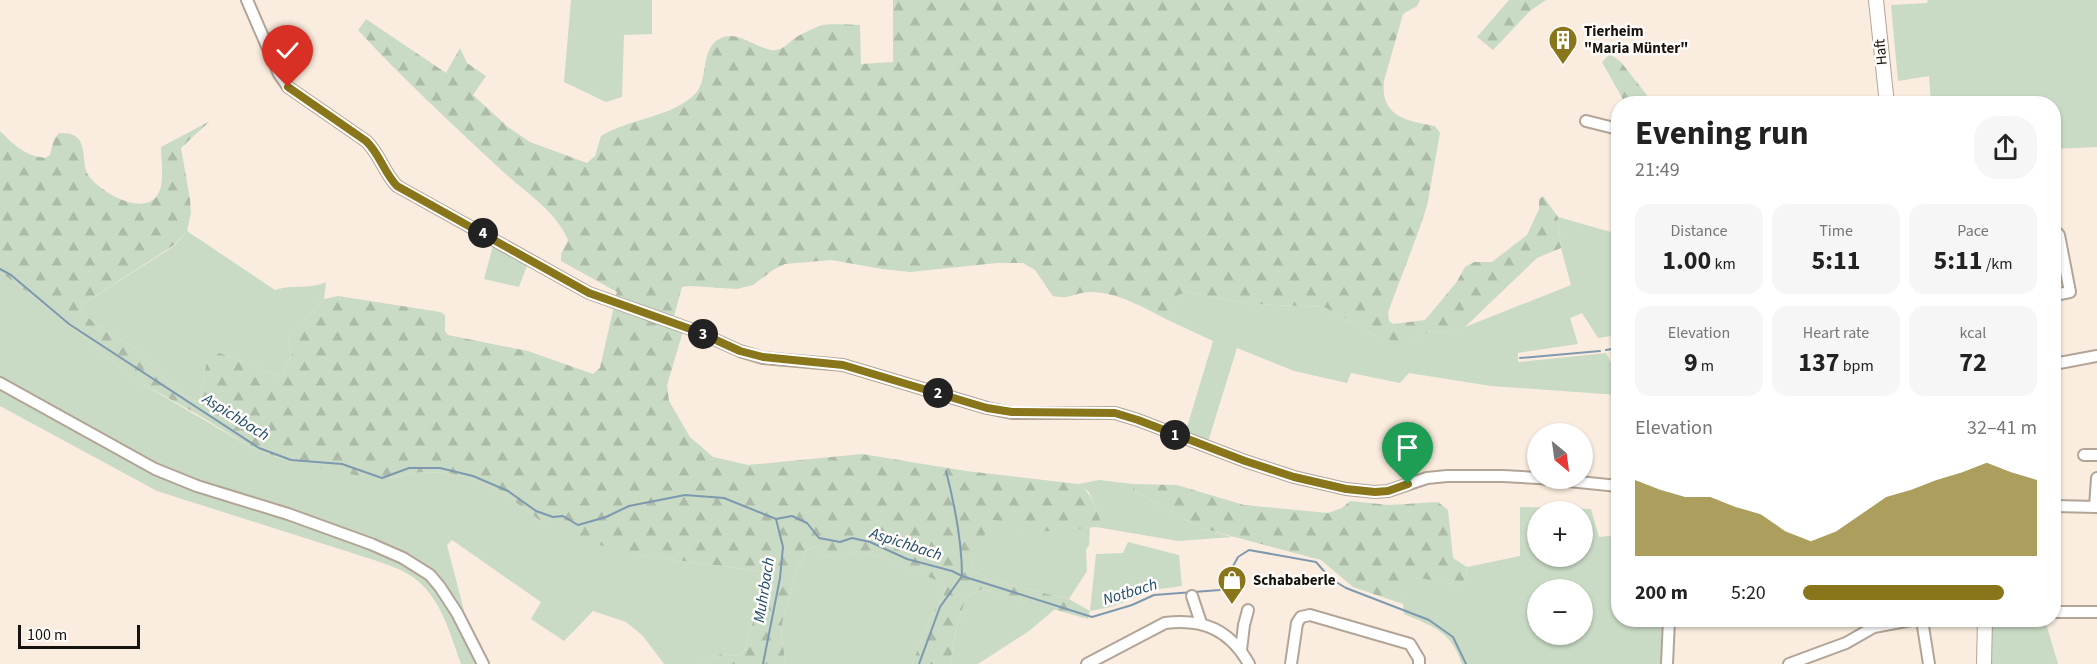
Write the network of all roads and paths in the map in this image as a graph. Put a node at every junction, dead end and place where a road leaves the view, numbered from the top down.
1 (247, 0) edge
2 (1876, 0) edge
3 (1886, 96) edge
4 (1586, 121) dead end
5 (1611, 127) edge
6 (2061, 245) edge
7 (2061, 294) edge
8 (2097, 356) edge
9 (2061, 363) edge
10 (0, 383) edge
11 (2084, 455) dead end
12 (2097, 455) edge
13 (1527, 477) edge
14 (2097, 478) edge
15 (1593, 484) edge
16 (1611, 485) edge
17 (2061, 506) edge
18 (2096, 507) edge
19 (1192, 596) dead end
20 (1248, 610) dead end
21 (2061, 612) edge
22 (2097, 612) edge
23 (1201, 623) junction
24 (1669, 627) edge
25 (1874, 627) edge
26 (1923, 627) edge
27 (1985, 627) edge
28 (1241, 650) junction
29 (483, 664) edge
30 (1087, 664) edge
31 (1249, 664) edge
32 (1291, 664) edge
33 (1419, 664) edge
34 (1667, 664) edge
35 (1789, 664) edge
36 (1929, 664) edge
37 (1984, 664) edge

1 - 13 street
2 - 3 main road, Haft
4 - 5 street
6 - 7 street
8 - 9 street
10 - 29 street
11 - 12 street
14 - 18 street
15 - 16 street
17 - 18 street
19 - 23 street
20 - 28 street
21 - 22 street
23 - 28 street
23 - 30 street
24 - 34 street
25 - 35 street
26 - 36 street
27 - 37 main road
28 - 31 street
32 - 33 street

